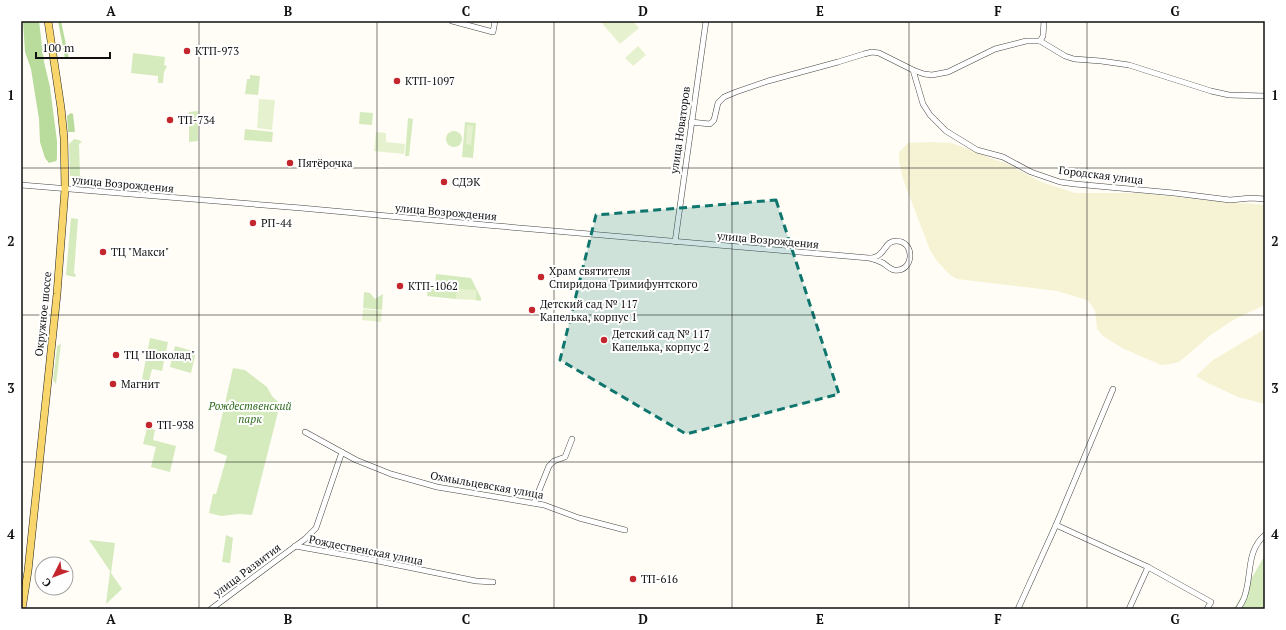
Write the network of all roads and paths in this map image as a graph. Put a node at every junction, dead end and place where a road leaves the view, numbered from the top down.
1 (48, 21) edge
2 (452, 21) edge
3 (495, 21) edge
4 (706, 21) edge
5 (1044, 21) edge
6 (1040, 41) junction
7 (913, 70) junction
8 (1265, 96) edge
9 (691, 122) junction
10 (21, 185) edge
11 (65, 189) junction
12 (1265, 200) edge
13 (675, 242) junction
14 (869, 258) junction
15 (1113, 389) dead end
16 (304, 432) dead end
17 (572, 439) dead end
18 (342, 452) junction
19 (534, 503) junction
20 (1056, 525) junction
21 (625, 530) dead end
22 (1265, 536) edge
23 (295, 546) junction
24 (1148, 567) junction
25 (493, 582) dead end
26 (22, 609) edge
27 (212, 609) edge
28 (1018, 609) edge
29 (1129, 609) edge
30 (1207, 609) edge
31 (1238, 609) edge

1 - 11 main road, Окружное шоссе
2 - 3 street
4 - 9 street, улица Новаторов
5 - 6 street
6 - 7 street
6 - 8 street
7 - 9 street
7 - 12 street, Городская улица
9 - 13 street, улица Новаторов
10 - 11 street, улица Возрождения
11 - 13 street, улица Возрождения
11 - 26 main road, Окружное шоссе
13 - 14 street, улица Возрождения
14 - 14 street, улица Возрождения
15 - 20 street
16 - 18 street, Охмыльцевская улица
17 - 19 street
18 - 19 street, Охмыльцевская улица
18 - 23 street, Рождественская улица
19 - 21 street, Охмыльцевская улица
20 - 24 street
20 - 28 street
22 - 31 street
23 - 25 street, Рождественская улица
23 - 27 street, улица Развития
24 - 29 street
24 - 30 street

